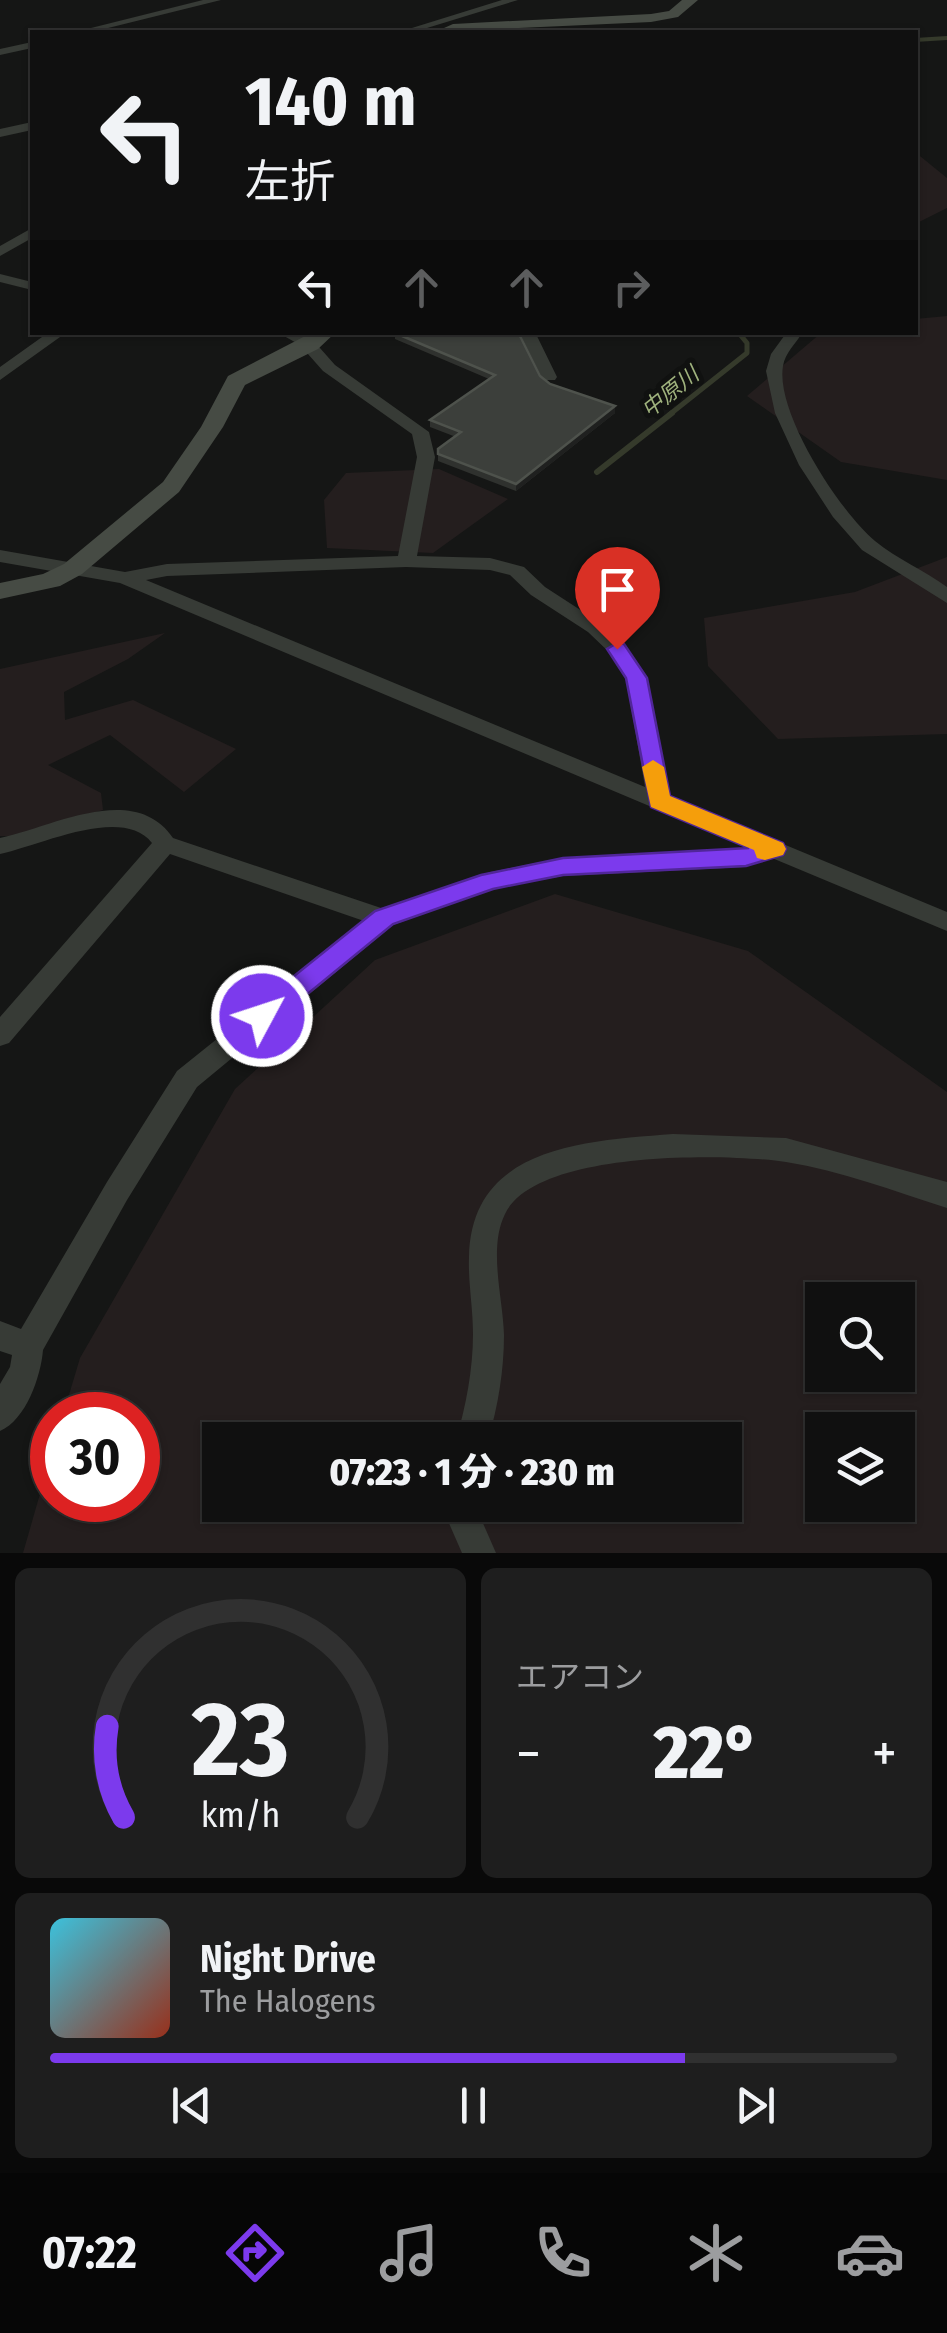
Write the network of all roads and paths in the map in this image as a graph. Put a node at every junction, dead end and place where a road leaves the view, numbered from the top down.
1 (162, 0) edge
2 (216, 0) edge
3 (513, 0) edge
4 (691, 0) edge
5 (176, 10) junction
6 (422, 28) junction
7 (531, 28) edge
8 (89, 30) edge
9 (413, 30) edge
10 (432, 30) edge
11 (448, 30) edge
12 (30, 46) edge
13 (16, 49) junction
14 (0, 52) edge
15 (30, 54) edge
16 (30, 126) edge
17 (0, 133) edge
18 (30, 233) edge
19 (0, 252) edge
20 (0, 278) edge
21 (30, 286) edge
22 (56, 335) edge
23 (528, 335) edge
24 (794, 335) edge
25 (319, 339) edge
26 (0, 375) edge
27 (550, 378) edge
28 (0, 556) edge
29 (406, 562) junction
30 (74, 569) junction
31 (126, 578) junction
32 (0, 591) edge
33 (947, 597) edge
34 (660, 801) junction
35 (166, 844) junction
36 (0, 846) edge
37 (774, 849) junction
38 (384, 918) junction
39 (947, 922) edge
40 (0, 1035) edge
41 (947, 1195) edge
42 (14, 1342) edge
43 (0, 1416) edge
44 (475, 1422) edge
45 (466, 1522) edge
46 (480, 1553) edge

1 - 5 street
2 - 5 street
3 - 6 street
4 - 7 street
5 - 8 street
6 - 9 street
6 - 10 street
7 - 11 street
12 - 13 street
13 - 14 street
13 - 15 street
16 - 17 street
18 - 19 street
20 - 21 street
22 - 26 street
23 - 27 street
24 - 33 street
25 - 29 street
25 - 30 street
28 - 30 street
29 - 31 street
29 - 34 street
30 - 31 street
30 - 32 street
31 - 34 street
34 - 37 street
35 - 36 street
35 - 38 street
35 - 40 street
37 - 38 street
37 - 39 street
38 - 42 street
41 - 44 street
42 - 43 street
45 - 46 street

